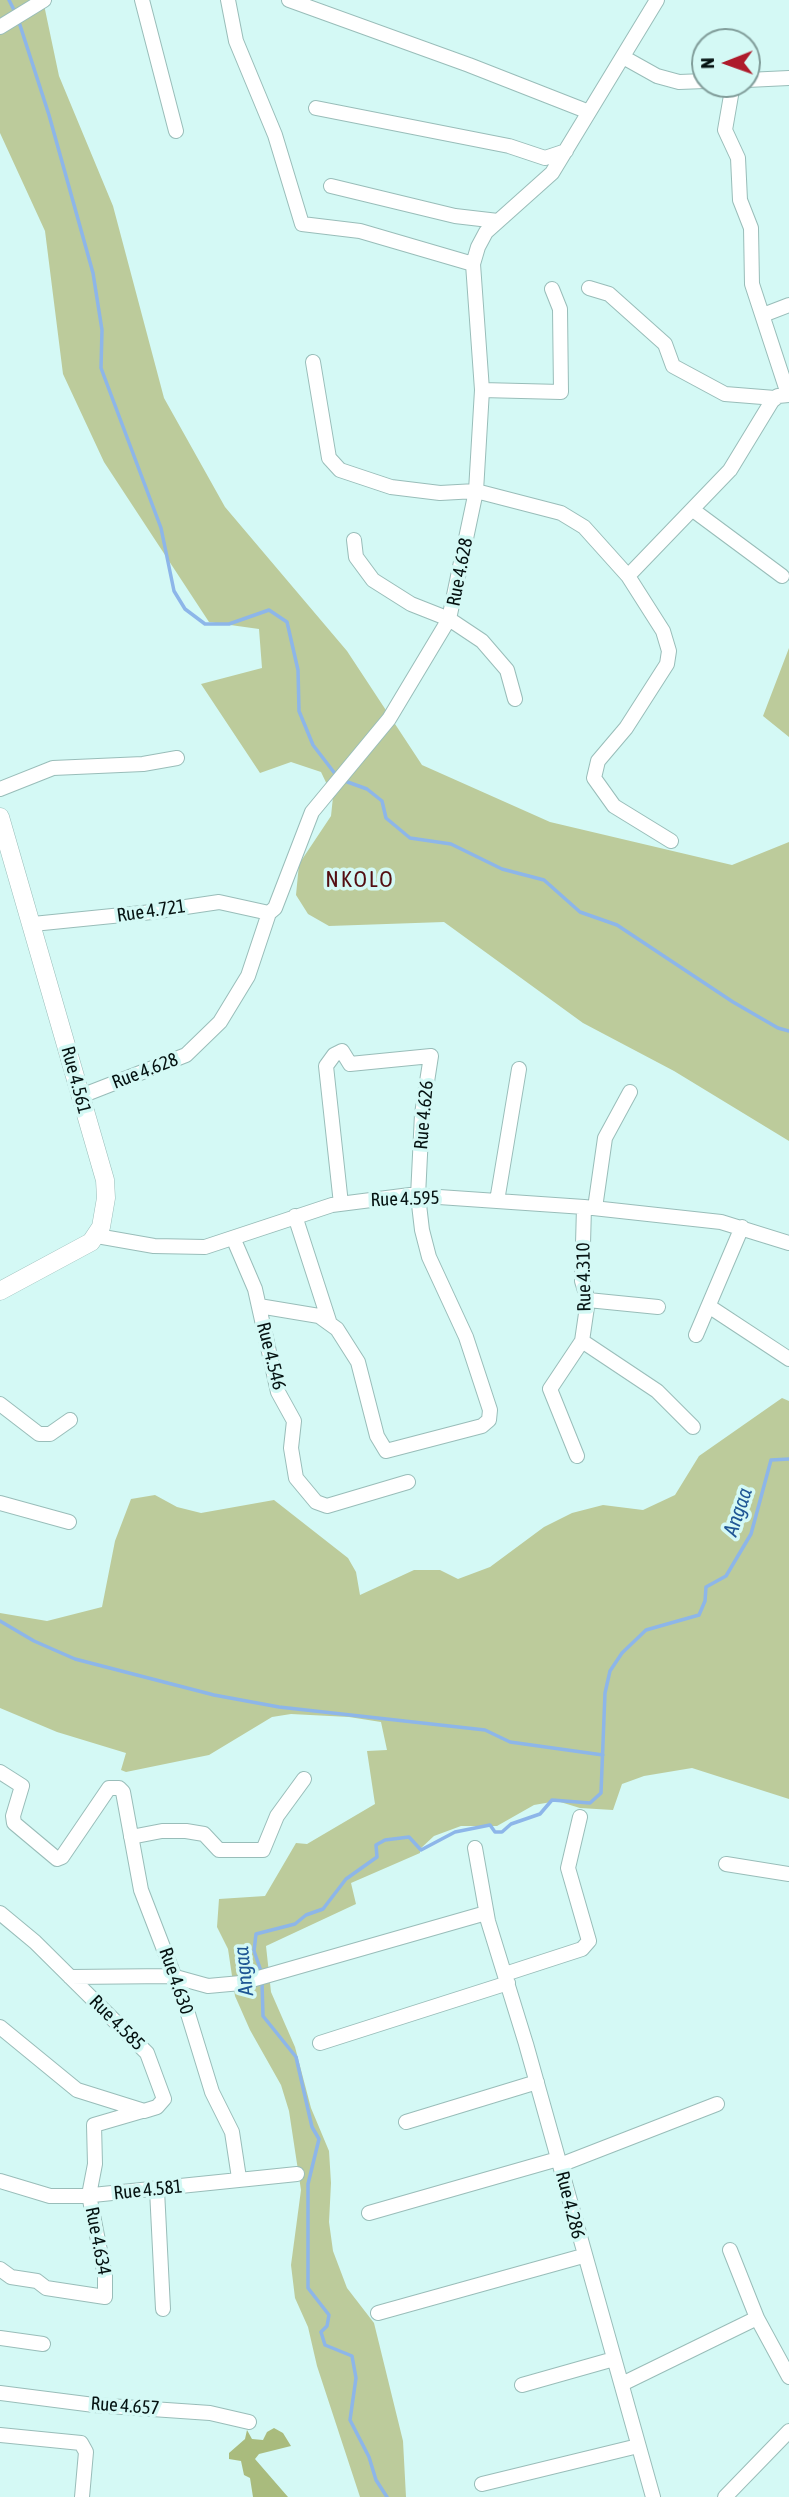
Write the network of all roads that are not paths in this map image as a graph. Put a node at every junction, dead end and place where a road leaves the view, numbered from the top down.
1 (44, 0) edge
2 (142, 0) edge
3 (228, 0) edge
4 (289, 0) edge
5 (657, 0) edge
6 (0, 27) edge
7 (623, 57) junction
8 (789, 78) edge
9 (761, 79) edge
10 (691, 82) edge
11 (731, 98) edge
12 (316, 108) dead end
13 (589, 112) junction
14 (176, 131) dead end
15 (566, 151) junction
16 (331, 186) dead end
17 (498, 221) junction
18 (473, 264) junction
19 (589, 288) dead end
20 (552, 289) dead end
21 (789, 305) edge
22 (763, 315) junction
23 (313, 362) dead end
24 (482, 390) junction
25 (784, 396) edge
26 (475, 491) junction
27 (693, 510) junction
28 (354, 540) dead end
29 (628, 576) junction
30 (782, 576) dead end
31 (449, 619) junction
32 (515, 699) dead end
33 (177, 758) dead end
34 (0, 789) edge
35 (0, 817) edge
36 (671, 841) dead end
37 (8, 871) edge
38 (269, 913) junction
39 (33, 923) junction
40 (519, 1069) dead end
41 (630, 1092) dead end
42 (81, 1096) junction
43 (418, 1196) junction
44 (497, 1201) junction
45 (341, 1204) junction
46 (589, 1208) junction
47 (295, 1216) junction
48 (742, 1227) junction
49 (97, 1236) junction
50 (234, 1240) junction
51 (789, 1243) edge
52 (2, 1287) edge
53 (587, 1300) junction
54 (260, 1306) junction
55 (658, 1307) dead end
56 (710, 1307) junction
57 (329, 1321) junction
58 (696, 1335) dead end
59 (582, 1341) junction
60 (789, 1359) edge
61 (0, 1404) edge
62 (70, 1420) dead end
63 (693, 1427) dead end
64 (577, 1456) dead end
65 (408, 1482) dead end
66 (0, 1503) edge
67 (69, 1522) dead end
68 (0, 1772) edge
69 (304, 1779) dead end
70 (580, 1817) dead end
71 (131, 1837) junction
72 (475, 1848) dead end
73 (726, 1864) dead end
74 (789, 1874) edge
75 (0, 1913) edge
76 (486, 1913) junction
77 (172, 1976) junction
78 (71, 1977) junction
79 (506, 1978) junction
80 (0, 2027) edge
81 (320, 2043) dead end
82 (537, 2082) junction
83 (718, 2104) dead end
84 (144, 2111) junction
85 (406, 2122) dead end
86 (559, 2162) junction
87 (297, 2174) dead end
88 (239, 2178) junction
89 (1, 2185) edge
90 (157, 2190) junction
91 (89, 2195) junction
92 (369, 2213) dead end
93 (730, 2250) dead end
94 (583, 2256) junction
95 (0, 2270) edge
96 (0, 2284) edge
97 (163, 2309) dead end
98 (378, 2314) dead end
99 (757, 2318) junction
100 (0, 2338) edge
101 (43, 2344) dead end
102 (614, 2359) junction
103 (789, 2377) edge
104 (622, 2384) junction
105 (522, 2385) dead end
106 (0, 2393) edge
107 (249, 2422) dead end
108 (789, 2431) edge
109 (0, 2435) edge
110 (638, 2445) junction
111 (482, 2484) dead end
112 (82, 2497) edge
113 (653, 2497) edge
114 (725, 2497) edge

1 - 6 street
2 - 14 street
3 - 18 street
4 - 13 street
5 - 7 street
7 - 10 street
7 - 13 street
8 - 9 street
11 - 22 street
12 - 15 street
13 - 15 street
15 - 17 street
16 - 17 street
17 - 18 street
18 - 24 street, Rue 4.628
19 - 25 street
20 - 24 street
21 - 22 street
22 - 25 street
23 - 26 street
24 - 26 street, Rue 4.628
25 - 27 street
26 - 29 street
26 - 31 street, Rue 4.628
27 - 29 street
27 - 30 street
28 - 31 street
29 - 36 street
31 - 32 street
31 - 38 street, Rue 4.628
33 - 34 street
35 - 37 main road, Rue 4.561
37 - 39 main road, Rue 4.561
38 - 39 street, Rue 4.721
38 - 42 street, Rue 4.628
39 - 42 main road, Rue 4.561
40 - 44 street
41 - 46 street, Rue 4.310
42 - 49 main road, Rue 4.561
43 - 44 street, Rue 4.595
43 - 45 street, Rue 4.595
43 - 45 street, Rue 4.626
43 - 57 street, Rue 4.626
44 - 46 street, Rue 4.595
45 - 47 street, Rue 4.595
46 - 48 street, Rue 4.595
46 - 53 street, Rue 4.310
47 - 50 street, Rue 4.595
47 - 57 street
48 - 51 street, Rue 4.595
48 - 56 street
49 - 50 street, Rue 4.595
49 - 52 main road
50 - 54 street, Rue 4.546
53 - 55 street
53 - 59 street, Rue 4.310
54 - 57 street
54 - 65 street, Rue 4.546
56 - 58 street
56 - 60 street
59 - 63 street
59 - 64 street, Rue 4.310
61 - 62 street
66 - 67 street
68 - 71 street, Rue 4.630
69 - 71 street
70 - 79 street
71 - 77 street, Rue 4.630
72 - 76 street, Rue 4.286
73 - 74 street
75 - 78 street, Rue 4.585
76 - 77 street
76 - 79 street, Rue 4.286
77 - 78 street
77 - 88 street, Rue 4.630
78 - 84 street, Rue 4.585
79 - 81 street
79 - 82 street, Rue 4.286
80 - 84 street
82 - 85 street
82 - 86 street, Rue 4.286
83 - 86 street
84 - 91 street, Rue 4.634
86 - 92 street
86 - 94 street, Rue 4.286
87 - 88 street, Rue 4.581
88 - 90 street, Rue 4.581
89 - 91 street, Rue 4.581
90 - 91 street, Rue 4.581
90 - 97 street
91 - 95 street, Rue 4.634
93 - 99 street
94 - 98 street
94 - 102 street, Rue 4.286
95 - 96 street
99 - 103 street
99 - 104 street
100 - 101 street
102 - 104 street, Rue 4.286
102 - 105 street
104 - 110 street, Rue 4.286
106 - 107 street, Rue 4.657
108 - 114 street
109 - 112 street
110 - 111 street
110 - 113 street, Rue 4.286

